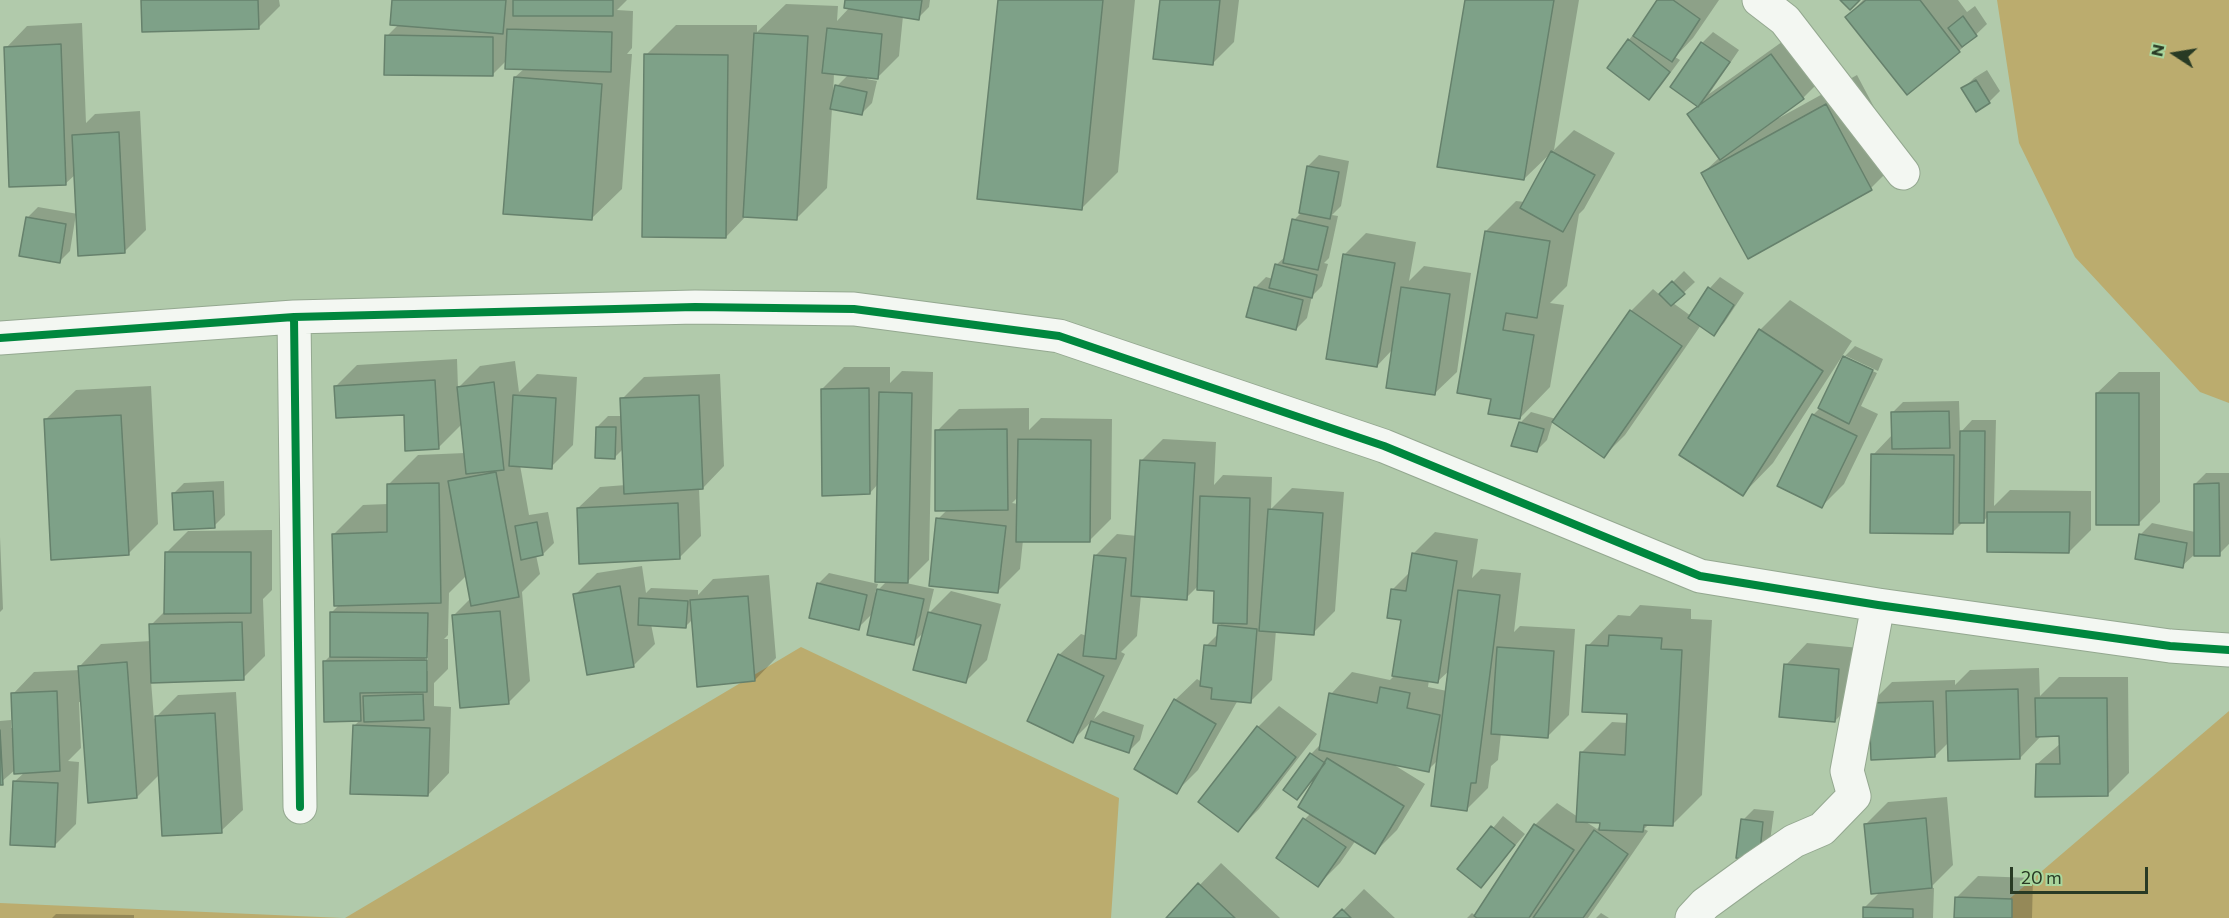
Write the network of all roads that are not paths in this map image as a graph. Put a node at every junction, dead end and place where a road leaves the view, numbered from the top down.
1 (1759, 0) edge
2 (1903, 173) dead end
3 (294, 317) junction
4 (0, 338) edge
5 (1878, 605) junction
6 (2229, 650) edge
7 (300, 807) dead end
8 (1692, 918) edge

1 - 2 street
3 - 4 street
3 - 5 street
3 - 7 street
5 - 6 street
5 - 8 street

